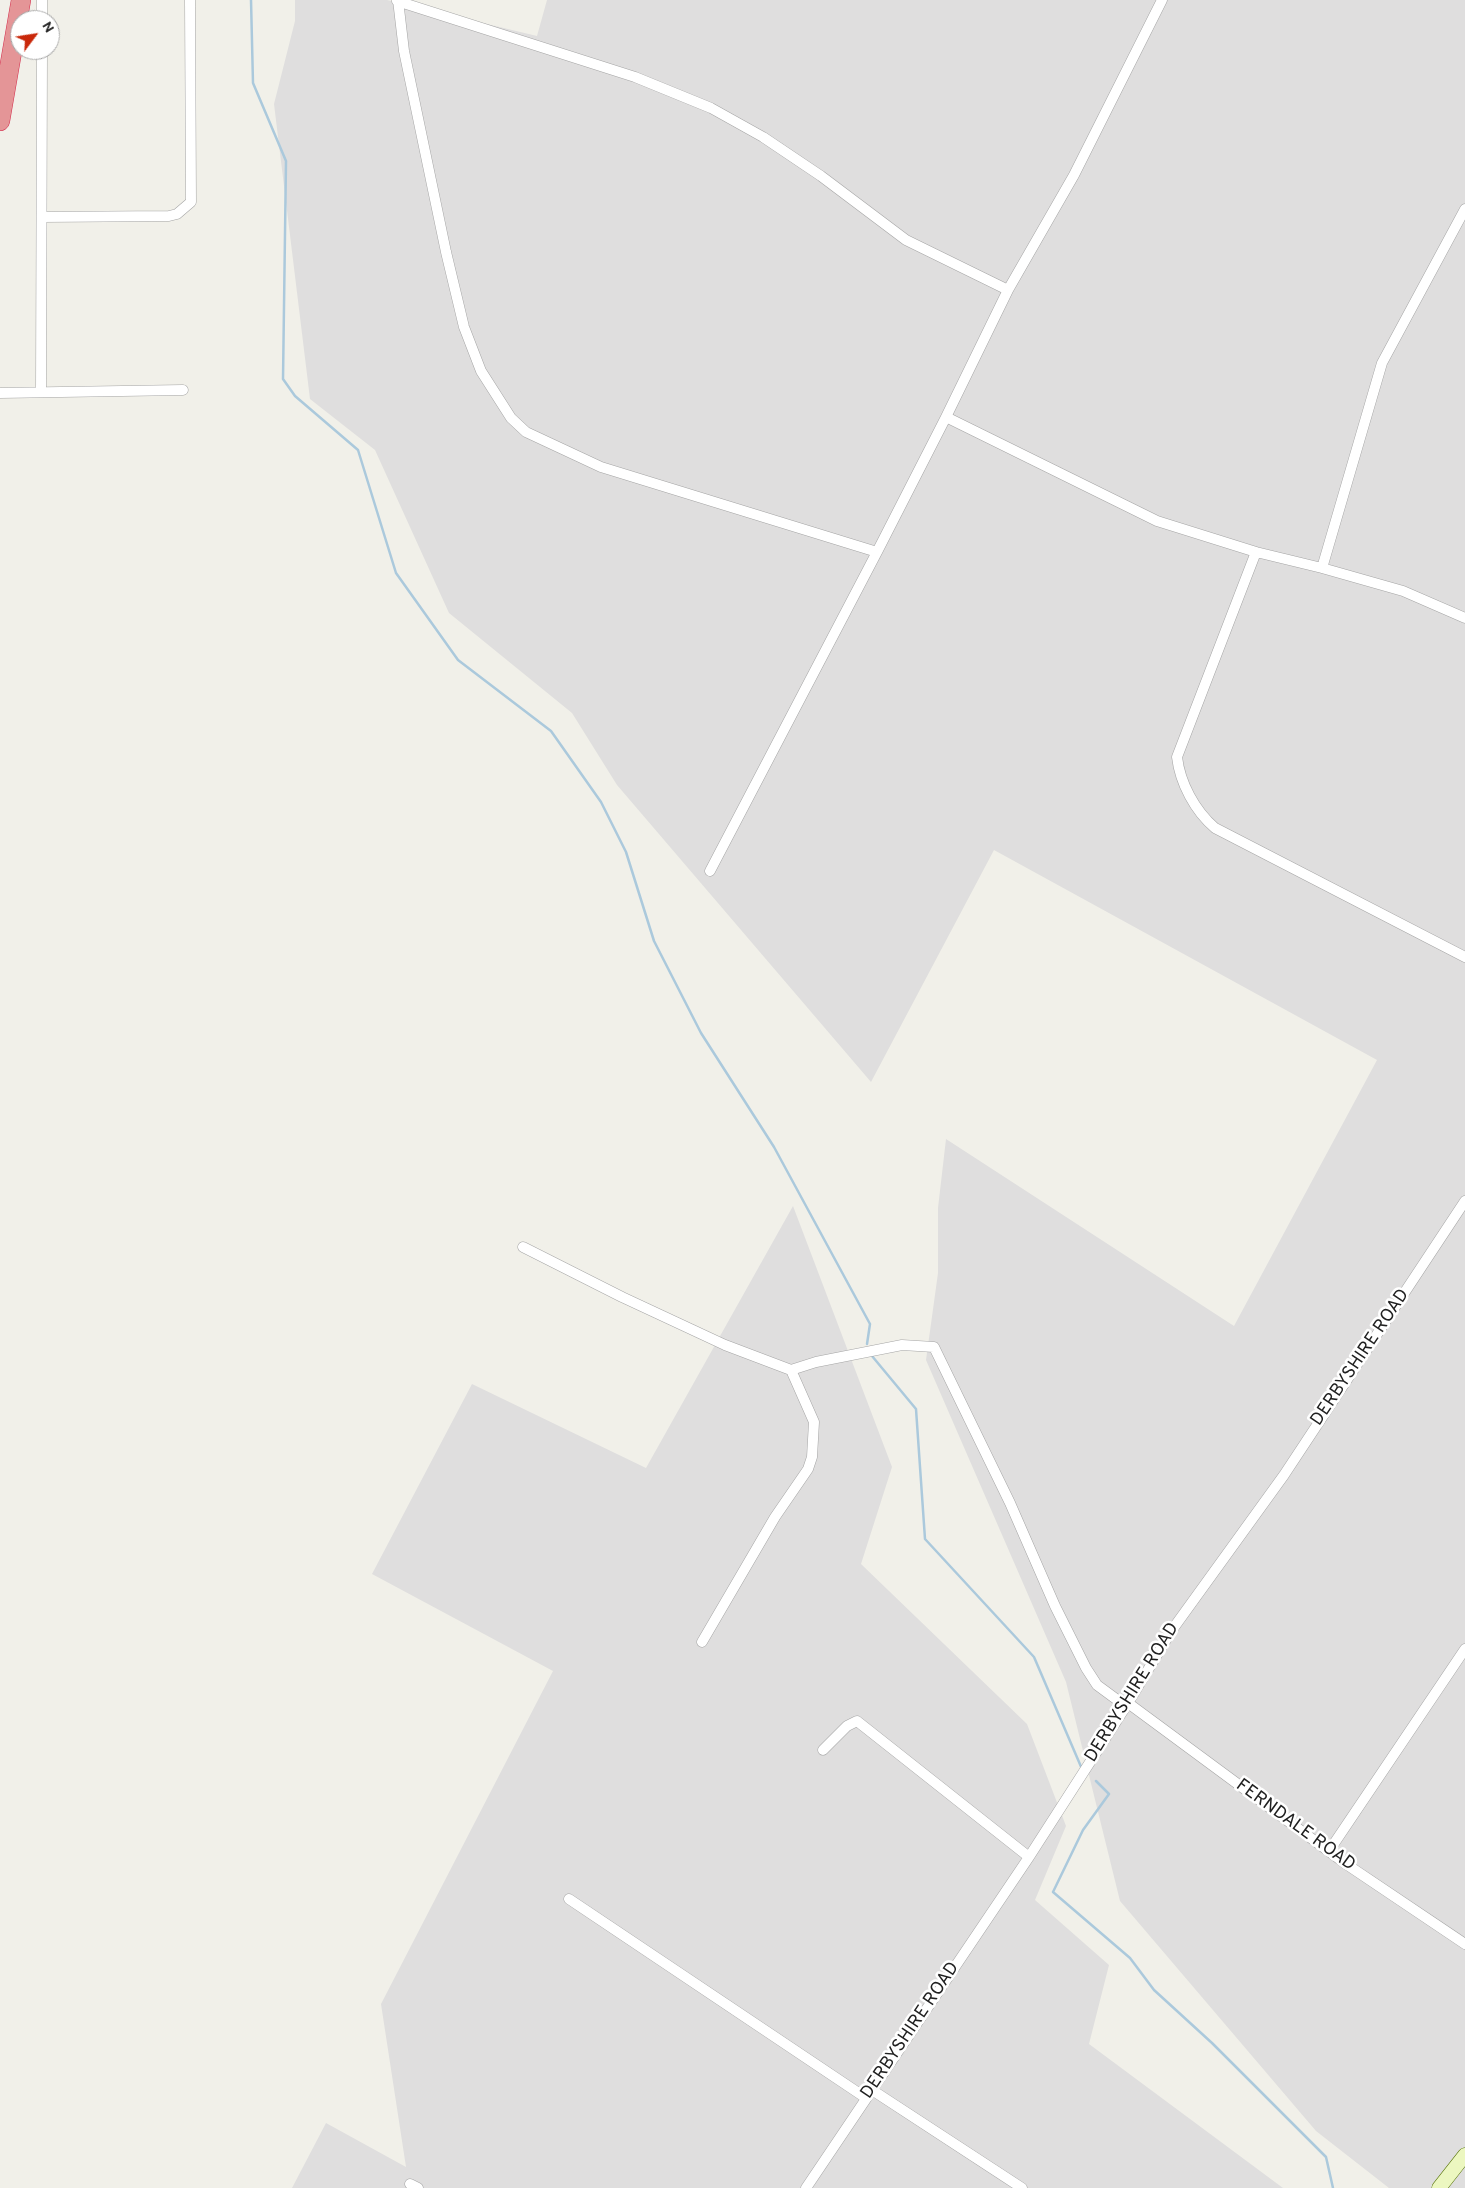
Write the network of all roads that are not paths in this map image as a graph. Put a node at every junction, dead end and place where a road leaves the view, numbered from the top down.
1 (20, 0) edge
2 (190, 0) edge
3 (1162, 0) edge
4 (398, 1) edge
5 (42, 60) edge
6 (0, 121) edge
7 (1465, 209) edge
8 (42, 217) junction
9 (1008, 290) junction
10 (183, 390) dead end
11 (0, 392) edge
12 (41, 392) junction
13 (946, 417) junction
14 (877, 552) junction
15 (1256, 552) junction
16 (1322, 568) junction
17 (1465, 618) edge
18 (710, 871) dead end
19 (1465, 957) edge
20 (1465, 1201) edge
21 (523, 1247) dead end
22 (791, 1370) junction
23 (702, 1642) dead end
24 (1465, 1649) edge
25 (1128, 1703) junction
26 (823, 1750) dead end
27 (1329, 1851) junction
28 (1028, 1857) junction
29 (569, 1899) dead end
30 (1465, 1944) edge
31 (869, 2094) junction
32 (1465, 2155) edge
33 (806, 2188) edge
34 (1022, 2188) edge
35 (1439, 2188) edge

1 - 6 highway
2 - 8 street
3 - 9 street
4 - 9 street
4 - 14 street
5 - 8 street
7 - 16 street
8 - 12 street
9 - 13 street
10 - 12 street
11 - 12 street
13 - 14 street
13 - 15 street
14 - 18 street
15 - 16 street
15 - 19 street
16 - 17 street
20 - 25 street, DERBYSHIRE ROAD
21 - 22 street
22 - 23 street
22 - 25 street, FERNDALE ROAD
24 - 27 street
25 - 27 street, FERNDALE ROAD
25 - 28 street, DERBYSHIRE ROAD
26 - 28 street
27 - 30 street, FERNDALE ROAD
28 - 31 street, DERBYSHIRE ROAD
29 - 31 street
31 - 33 street, DERBYSHIRE ROAD
31 - 34 street
32 - 35 main road

